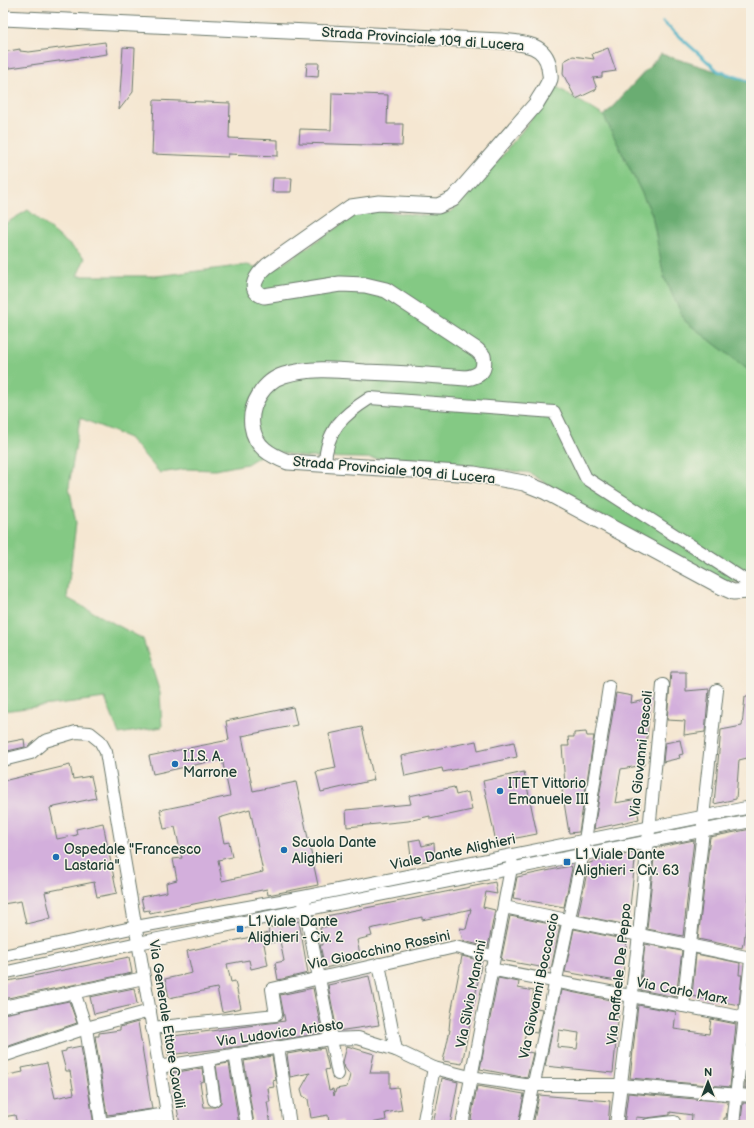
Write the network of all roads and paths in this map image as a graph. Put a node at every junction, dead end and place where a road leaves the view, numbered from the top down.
1 (3, 18) edge
2 (325, 464) junction
3 (747, 585) edge
4 (663, 684) dead end
5 (609, 688) dead end
6 (717, 690) dead end
7 (3, 760) edge
8 (751, 807) edge
9 (703, 817) junction
10 (751, 821) edge
11 (649, 827) junction
12 (703, 831) junction
13 (586, 840) junction
14 (648, 841) junction
15 (583, 853) junction
16 (513, 854) junction
17 (511, 869) junction
18 (303, 897) junction
19 (504, 907) junction
20 (306, 910) junction
21 (568, 920) junction
22 (136, 927) junction
23 (639, 935) junction
24 (138, 943) junction
25 (690, 945) junction
26 (3, 956) edge
27 (493, 956) junction
28 (751, 959) edge
29 (379, 964) junction
30 (490, 969) junction
31 (3, 973) edge
32 (144, 978) junction
33 (320, 978) junction
34 (555, 982) junction
35 (74, 992) junction
36 (632, 996) junction
37 (683, 1006) junction
38 (3, 1007) edge
39 (150, 1011) junction
40 (748, 1018) edge
41 (86, 1028) junction
42 (152, 1028) junction
43 (330, 1039) junction
44 (278, 1047) junction
45 (396, 1050) junction
46 (235, 1054) junction
47 (3, 1056) edge
48 (208, 1059) junction
49 (159, 1066) junction
50 (434, 1068) junction
51 (338, 1074) dead end
52 (470, 1077) junction
53 (621, 1085) junction
54 (534, 1086) junction
55 (736, 1094) junction
56 (751, 1096) edge
57 (214, 1100) dead end
58 (168, 1119) edge
59 (247, 1125) edge
60 (290, 1125) edge
61 (423, 1125) edge
62 (462, 1125) edge
63 (525, 1125) edge
64 (616, 1125) edge
65 (648, 1125) edge
66 (673, 1125) edge
67 (733, 1125) edge

1 - 2 main road, Strada Provinciale 109 di Lucera
2 - 3 main road, Strada Provinciale 109 di Lucera
2 - 3 street
4 - 11 street, Via Giovanni Pascoli
5 - 13 street, Via Giovanni Boccaccio
6 - 9 street
7 - 22 street, Via Generale Ettore Cavalli
8 - 9 street, Viale Dante Alighieri
9 - 11 street, Viale Dante Alighieri
9 - 12 street
10 - 12 street, Viale Dante Alighieri
11 - 13 street, Viale Dante Alighieri
11 - 14 street, Via Raffaele De Peppo
12 - 14 street, Viale Dante Alighieri
12 - 25 street
13 - 15 street, Via Giovanni Boccaccio
13 - 16 street, Viale Dante Alighieri
14 - 15 street, Viale Dante Alighieri
14 - 23 street, Via Raffaele De Peppo
15 - 17 street, Viale Dante Alighieri
15 - 21 street, Via Giovanni Boccaccio
16 - 17 street, Via Silvio Mancini
16 - 18 street, Viale Dante Alighieri
17 - 19 street, Via Silvio Mancini
17 - 20 street, Viale Dante Alighieri
18 - 20 street
18 - 22 street, Viale Dante Alighieri
19 - 21 street
19 - 27 street, Via Silvio Mancini
20 - 24 street, Viale Dante Alighieri
20 - 33 street
21 - 23 street
21 - 34 street, Via Giovanni Boccaccio
22 - 24 street, Via Generale Ettore Cavalli
22 - 26 street, Viale Dante Alighieri
23 - 25 street
23 - 36 street, Via Raffaele De Peppo
24 - 31 street, Viale Dante Alighieri
24 - 32 street, Via Generale Ettore Cavalli
25 - 28 street
25 - 37 street
27 - 29 street, Via Gioacchino Rossini
27 - 30 street, Via Silvio Mancini
28 - 40 street
29 - 33 street, Via Gioacchino Rossini
29 - 45 street
30 - 34 street, Via Carlo Marx
30 - 52 street, Via Silvio Mancini
32 - 35 street
32 - 39 street, Via Generale Ettore Cavalli
33 - 42 street, Via Gioacchino Rossini
33 - 43 street
34 - 36 street, Via Carlo Marx
34 - 54 street, Via Giovanni Boccaccio
35 - 38 street
35 - 41 street
36 - 37 street, Via Carlo Marx
36 - 53 street, Via Raffaele De Peppo
37 - 40 street, Via Carlo Marx
39 - 41 street
39 - 42 street, Via Generale Ettore Cavalli
40 - 55 street
41 - 47 street
41 - 58 street
42 - 49 street, Via Generale Ettore Cavalli
43 - 44 street, Via Ludovico Ariosto
43 - 45 street, Via Ludovico Ariosto
43 - 51 street
44 - 46 street, Via Ludovico Ariosto
44 - 60 street
45 - 50 street, Via Ludovico Ariosto
46 - 48 street, Via Ludovico Ariosto
46 - 59 street
48 - 49 street, Via Ludovico Ariosto
48 - 57 street
49 - 58 street, Via Generale Ettore Cavalli
50 - 52 street, Via Ludovico Ariosto
50 - 61 street
52 - 54 street, Via Ludovico Ariosto
52 - 62 street, Via Silvio Mancini
53 - 54 street, Via Ludovico Ariosto
53 - 55 street, Via Ludovico Ariosto
53 - 64 street, Via Raffaele De Peppo
54 - 63 street, Via Giovanni Boccaccio
55 - 56 street, Via Ludovico Ariosto
55 - 67 street
65 - 66 street

